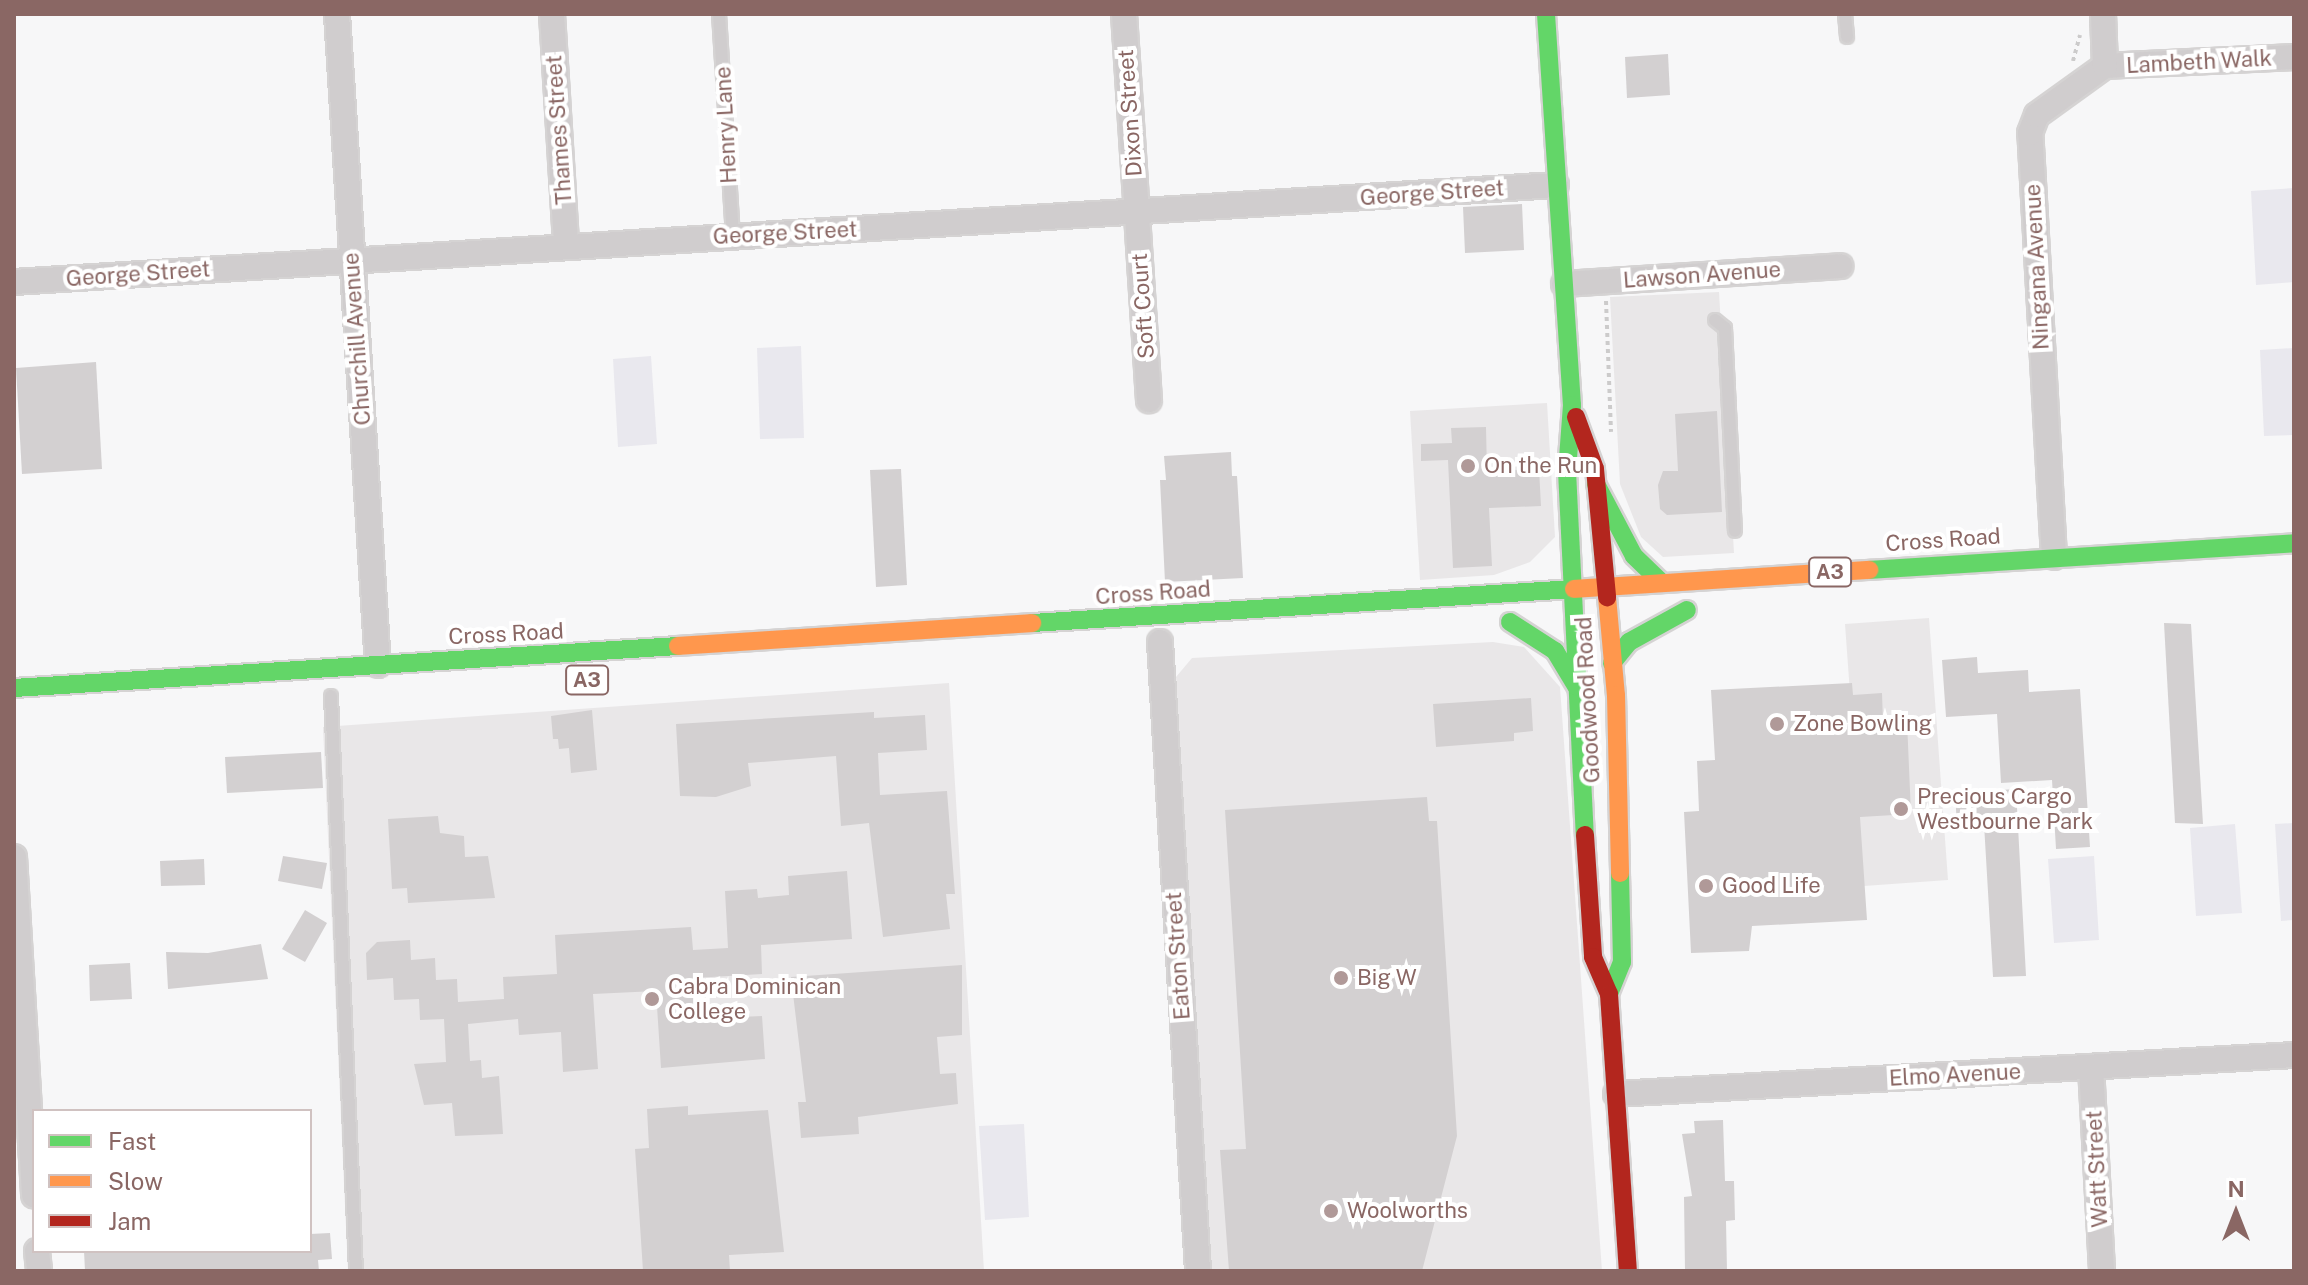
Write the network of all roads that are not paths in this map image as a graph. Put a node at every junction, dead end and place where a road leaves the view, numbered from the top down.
1 (337, 14) edge
2 (552, 14) edge
3 (719, 14) edge
4 (1124, 14) edge
5 (1546, 14) edge
6 (1845, 14) edge
7 (2103, 14) edge
8 (1847, 37) dead end
9 (2294, 57) edge
10 (2105, 66) junction
11 (1556, 185) junction
12 (1137, 211) junction
13 (733, 236) junction
14 (566, 246) junction
15 (353, 261) junction
16 (1840, 266) dead end
17 (14, 282) edge
18 (1564, 284) junction
19 (1715, 320) dead end
20 (1149, 400) dead end
21 (1572, 405) junction
22 (1596, 484) junction
23 (1735, 531) dead end
24 (2294, 543) edge
25 (1571, 546) junction
26 (2055, 564) junction
27 (1662, 583) junction
28 (1606, 587) junction
29 (1572, 589) junction
30 (1471, 596) junction
31 (1624, 615) junction
32 (1158, 617) junction
33 (1557, 619) junction
34 (1160, 642) joint
35 (1612, 663) junction
36 (378, 672) junction
37 (1576, 686) junction
38 (14, 688) edge
39 (331, 696) dead end
40 (14, 857) edge
41 (1609, 994) junction
42 (2294, 1055) edge
43 (2091, 1067) junction
44 (1616, 1094) junction
45 (21, 1098) edge
46 (32, 1180) edge
47 (356, 1271) edge
48 (1198, 1271) edge
49 (1628, 1271) edge
50 (2102, 1271) edge

1 - 15 street, Churchill Avenue
2 - 14 street, Thames Street
3 - 13 lane, Henry Lane
4 - 12 street, Dixon Street
5 - 11 main road, Goodwood Road
6 - 8 lane
7 - 10 street
9 - 10 street, Lambeth Walk
10 - 26 street, Ningana Avenue
11 - 12 street, George Street
11 - 18 main road, Goodwood Road
12 - 13 street, George Street
12 - 20 street, Soft Court
13 - 14 street, George Street
14 - 15 street, George Street
15 - 17 street, George Street
15 - 36 street, Churchill Avenue
16 - 18 street, Lawson Avenue
18 - 21 main road, Goodwood Road
19 - 23 lane
21 - 22 main road, Goodwood Road
21 - 25 main road, Goodwood Road
22 - 27 main road
22 - 28 main road, Goodwood Road
24 - 26 main road, Cross Road / A3
25 - 29 main road, Goodwood Road
25 - 30 main road
26 - 27 main road, Cross Road / A3
27 - 28 main road, Cross Road / A3
28 - 29 main road, Cross Road / A3
28 - 31 main road, Goodwood Road
29 - 30 main road, Cross Road / A3
29 - 33 main road, Goodwood Road
30 - 32 main road, Cross Road / A3
31 - 33 main road
31 - 35 main road, Goodwood Road
31 - 35 main road
32 - 34 main road
32 - 36 main road, Cross Road / A3
33 - 37 main road, Goodwood Road
33 - 37 main road
34 - 48 street, Eaton Street
35 - 41 main road, Goodwood Road
36 - 38 main road, Cross Road / A3
37 - 41 main road, Goodwood Road
39 - 47 lane
40 - 45 street
41 - 44 main road, Goodwood Road
42 - 43 street, Elmo Avenue
43 - 44 street, Elmo Avenue
43 - 50 street, Watt Street
44 - 49 main road, Goodwood Road
45 - 46 street

